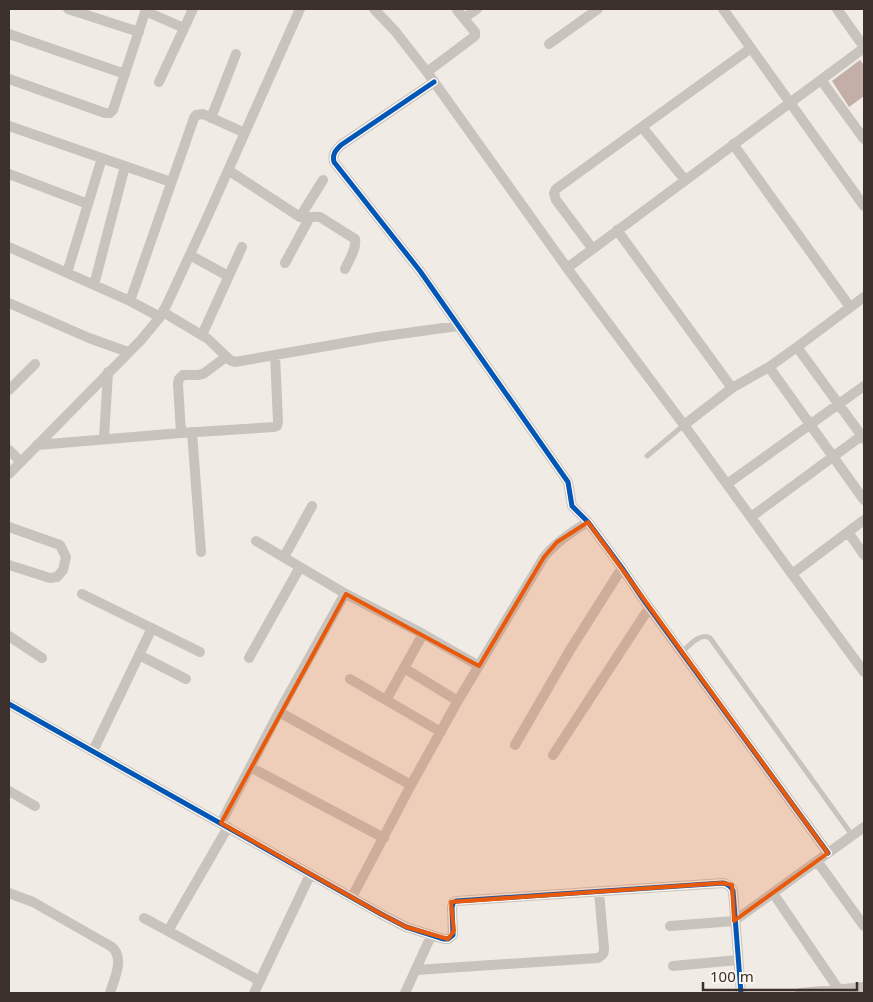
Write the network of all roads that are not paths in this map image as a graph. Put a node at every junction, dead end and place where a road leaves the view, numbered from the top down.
1 (68, 9) edge
2 (192, 9) edge
3 (300, 9) edge
4 (374, 9) edge
5 (477, 9) edge
6 (598, 9) edge
7 (723, 9) edge
8 (837, 9) edge
9 (146, 10) edge
10 (457, 10) edge
11 (160, 13) edge
12 (464, 18) junction
13 (184, 28) junction
14 (138, 32) junction
15 (9, 34) edge
16 (549, 44) dead end
17 (751, 48) junction
18 (864, 48) edge
19 (236, 54) dead end
20 (426, 72) junction
21 (125, 74) junction
22 (9, 79) edge
23 (821, 80) junction
24 (158, 82) dead end
25 (434, 82) junction
26 (790, 103) junction
27 (211, 118) junction
28 (9, 126) edge
29 (642, 127) junction
30 (245, 133) junction
31 (864, 139) edge
32 (733, 144) junction
33 (102, 158) junction
34 (125, 166) junction
35 (228, 170) junction
36 (9, 174) edge
37 (323, 180) dead end
38 (685, 180) junction
39 (171, 182) junction
40 (88, 204) junction
41 (864, 206) edge
42 (305, 217) junction
43 (617, 230) junction
44 (9, 247) edge
45 (242, 247) dead end
46 (592, 248) junction
47 (190, 255) junction
48 (286, 263) dead end
49 (567, 268) junction
50 (345, 269) dead end
51 (67, 273) junction
52 (228, 276) junction
53 (94, 285) junction
54 (864, 297) edge
55 (130, 301) junction
56 (9, 303) edge
57 (850, 307) junction
58 (161, 315) junction
59 (458, 326) junction
60 (202, 335) junction
61 (797, 347) junction
62 (128, 352) junction
63 (275, 355) junction
64 (226, 357) junction
65 (35, 364) dead end
66 (769, 367) junction
67 (108, 372) junction
68 (864, 386) edge
69 (732, 388) junction
70 (9, 390) edge
71 (839, 405) junction
72 (810, 424) junction
73 (684, 425) junction
74 (181, 432) junction
75 (192, 432) junction
76 (864, 437) edge
77 (104, 438) junction
78 (37, 445) junction
79 (9, 450) edge
80 (647, 456) dead end
81 (834, 457) junction
82 (20, 462) junction
83 (9, 474) edge
84 (727, 484) junction
85 (864, 500) edge
86 (312, 506) dead end
87 (751, 518) junction
88 (864, 520) edge
89 (588, 522) junction
90 (9, 527) edge
91 (848, 532) junction
92 (256, 541) dead end
93 (202, 552) dead end
94 (864, 555) edge
95 (284, 557) junction
96 (9, 565) edge
97 (300, 567) junction
98 (622, 568) junction
99 (792, 574) junction
100 (82, 594) dead end
101 (346, 594) junction
102 (649, 608) junction
103 (152, 628) junction
104 (423, 634) junction
105 (9, 636) edge
106 (200, 652) dead end
107 (682, 652) junction
108 (139, 655) junction
109 (42, 658) dead end
110 (249, 658) dead end
111 (480, 666) junction
112 (404, 668) junction
113 (864, 672) edge
114 (186, 679) dead end
115 (350, 679) dead end
116 (386, 700) junction
117 (458, 701) junction
118 (9, 704) edge
119 (279, 712) junction
120 (441, 732) junction
121 (515, 745) dead end
122 (93, 751) junction
123 (553, 755) dead end
124 (250, 768) junction
125 (411, 785) junction
126 (9, 791) edge
127 (35, 806) dead end
128 (224, 825) junction
129 (864, 827) edge
130 (852, 836) junction
131 (384, 838) junction
132 (828, 853) junction
133 (817, 861) junction
134 (310, 875) junction
135 (598, 892) junction
136 (9, 893) edge
137 (772, 893) junction
138 (352, 897) junction
139 (144, 918) dead end
140 (734, 920) junction
141 (670, 926) dead end
142 (864, 926) edge
143 (168, 931) junction
144 (431, 936) junction
145 (738, 960) junction
146 (673, 966) dead end
147 (416, 970) junction
148 (260, 981) junction
149 (859, 989) edge
150 (839, 990) junction
151 (110, 993) edge
152 (254, 993) edge
153 (405, 993) edge
154 (741, 993) edge
155 (800, 993) edge

1 - 14 street
2 - 13 street
3 - 30 street
4 - 20 street
5 - 12 street
6 - 16 street
7 - 17 street
8 - 18 street
9 - 11 street
9 - 14 street
10 - 12 street
11 - 13 street
12 - 20 street
13 - 24 street
14 - 21 street
15 - 21 street
17 - 26 street
17 - 29 street
18 - 23 street
19 - 27 street
20 - 25 street
21 - 22 street
23 - 26 street
23 - 31 street
25 - 49 street
25 - 59 street
26 - 32 street
26 - 41 street
27 - 30 street
27 - 39 street
28 - 33 street
29 - 38 street
29 - 46 street
30 - 35 street
32 - 38 street
32 - 57 street
33 - 34 street
33 - 40 street
34 - 39 street
34 - 53 street
35 - 42 street
35 - 47 street
36 - 40 street
37 - 42 street
38 - 43 street
39 - 55 street
40 - 51 street
42 - 48 street
42 - 50 street
43 - 46 street
43 - 69 street
44 - 51 street
45 - 52 street
46 - 49 street
47 - 52 street
47 - 58 street
49 - 73 street
51 - 53 street
52 - 60 street
53 - 55 street
54 - 57 street
55 - 58 street
56 - 62 street
57 - 61 street
58 - 60 street
58 - 62 street
59 - 63 street
59 - 89 street
60 - 64 street
61 - 66 street
61 - 71 street
62 - 67 street
63 - 64 street
63 - 75 street
64 - 74 street
65 - 70 street
66 - 69 street
66 - 72 street
67 - 77 street
67 - 78 street
68 - 71 street
69 - 73 street
71 - 72 street
71 - 76 street
72 - 81 street
72 - 84 street
73 - 80 lane
73 - 84 street
74 - 75 street
74 - 77 street
75 - 93 street
76 - 81 street
77 - 78 street
78 - 82 street
79 - 82 street
81 - 85 street
81 - 87 street
82 - 83 street
84 - 87 street
86 - 95 street
87 - 99 street
88 - 91 street
89 - 98 street
89 - 111 street
90 - 96 street
91 - 94 street
91 - 99 street
92 - 95 street
95 - 97 street
97 - 101 street
97 - 110 street
98 - 102 street
98 - 121 street
99 - 113 street
100 - 103 street
101 - 104 street
101 - 119 street
102 - 107 street
102 - 123 street
103 - 106 street
103 - 108 street
104 - 111 street
104 - 112 street
105 - 109 street
107 - 130 lane
107 - 132 street
108 - 114 street
108 - 122 street
111 - 117 street
112 - 116 street
112 - 117 street
115 - 116 street
116 - 120 street
117 - 120 street
118 - 122 street
119 - 124 street
119 - 125 street
120 - 125 street
122 - 128 street
124 - 128 street
124 - 131 street
125 - 131 street
126 - 127 street
128 - 134 street
128 - 143 street
129 - 130 street
130 - 132 street
131 - 138 street
132 - 133 street
133 - 137 street
133 - 142 street
134 - 138 street
134 - 148 street
135 - 140 street
135 - 144 street
135 - 147 street
136 - 151 street
137 - 140 street
137 - 150 street
138 - 144 street
139 - 143 street
140 - 141 street
140 - 145 street
143 - 148 street
144 - 147 street
145 - 146 street
145 - 154 street
147 - 153 street
148 - 152 street
149 - 150 street
150 - 155 street

